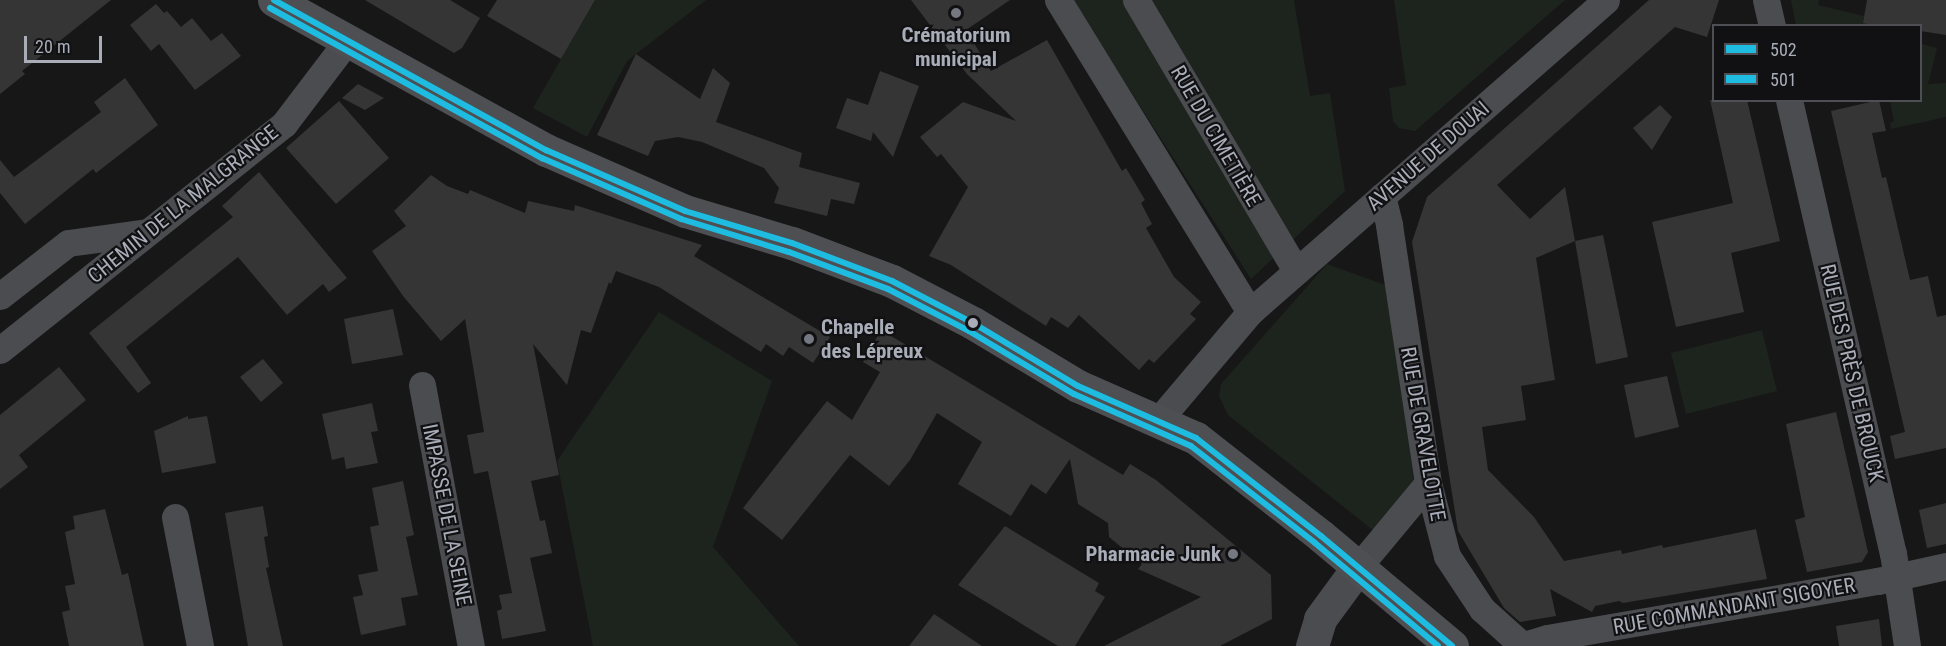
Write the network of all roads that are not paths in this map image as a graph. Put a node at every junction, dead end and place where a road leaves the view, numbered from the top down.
1 (274, 0) edge
2 (1058, 0) edge
3 (1136, 0) edge
4 (1606, 0) edge
5 (1766, 0) edge
6 (1772, 24) edge
7 (347, 41) junction
8 (1789, 102) edge
9 (1382, 196) junction
10 (149, 232) junction
11 (1296, 271) junction
12 (0, 296) edge
13 (1250, 312) junction
14 (0, 350) edge
15 (422, 385) dead end
16 (1157, 422) junction
17 (1428, 483) junction
18 (175, 517) dead end
19 (1359, 566) junction
20 (1946, 566) edge
21 (1898, 577) junction
22 (200, 646) edge
23 (471, 646) edge
24 (1312, 646) edge
25 (1452, 646) edge
26 (1522, 646) edge
27 (1907, 646) edge

1 - 7 main road
2 - 13 street
3 - 11 street, RUE DU CIMETIÈRE
4 - 9 street, AVENUE DE DOUAI
5 - 6 street
7 - 10 street, CHEMIN DE LA MALGRANGE
7 - 16 main road
8 - 21 street, RUE DES PRÈS DE BROUCK
9 - 11 street, AVENUE DE DOUAI
9 - 17 street, RUE DE GRAVELOTTE
10 - 12 street
10 - 14 street, CHEMIN DE LA MALGRANGE
11 - 13 street, AVENUE DE DOUAI
13 - 16 street, AVENUE DE DOUAI
15 - 23 street, IMPASSE DE LA SEINE
16 - 19 main road
17 - 19 street
17 - 26 street, RUE DE GRAVELOTTE
18 - 22 street
19 - 24 street
19 - 25 main road
20 - 21 street, RUE COMMANDANT SIGOYER
21 - 26 street, RUE COMMANDANT SIGOYER
21 - 27 street, RUE DES PRÈS DE BROUCK

